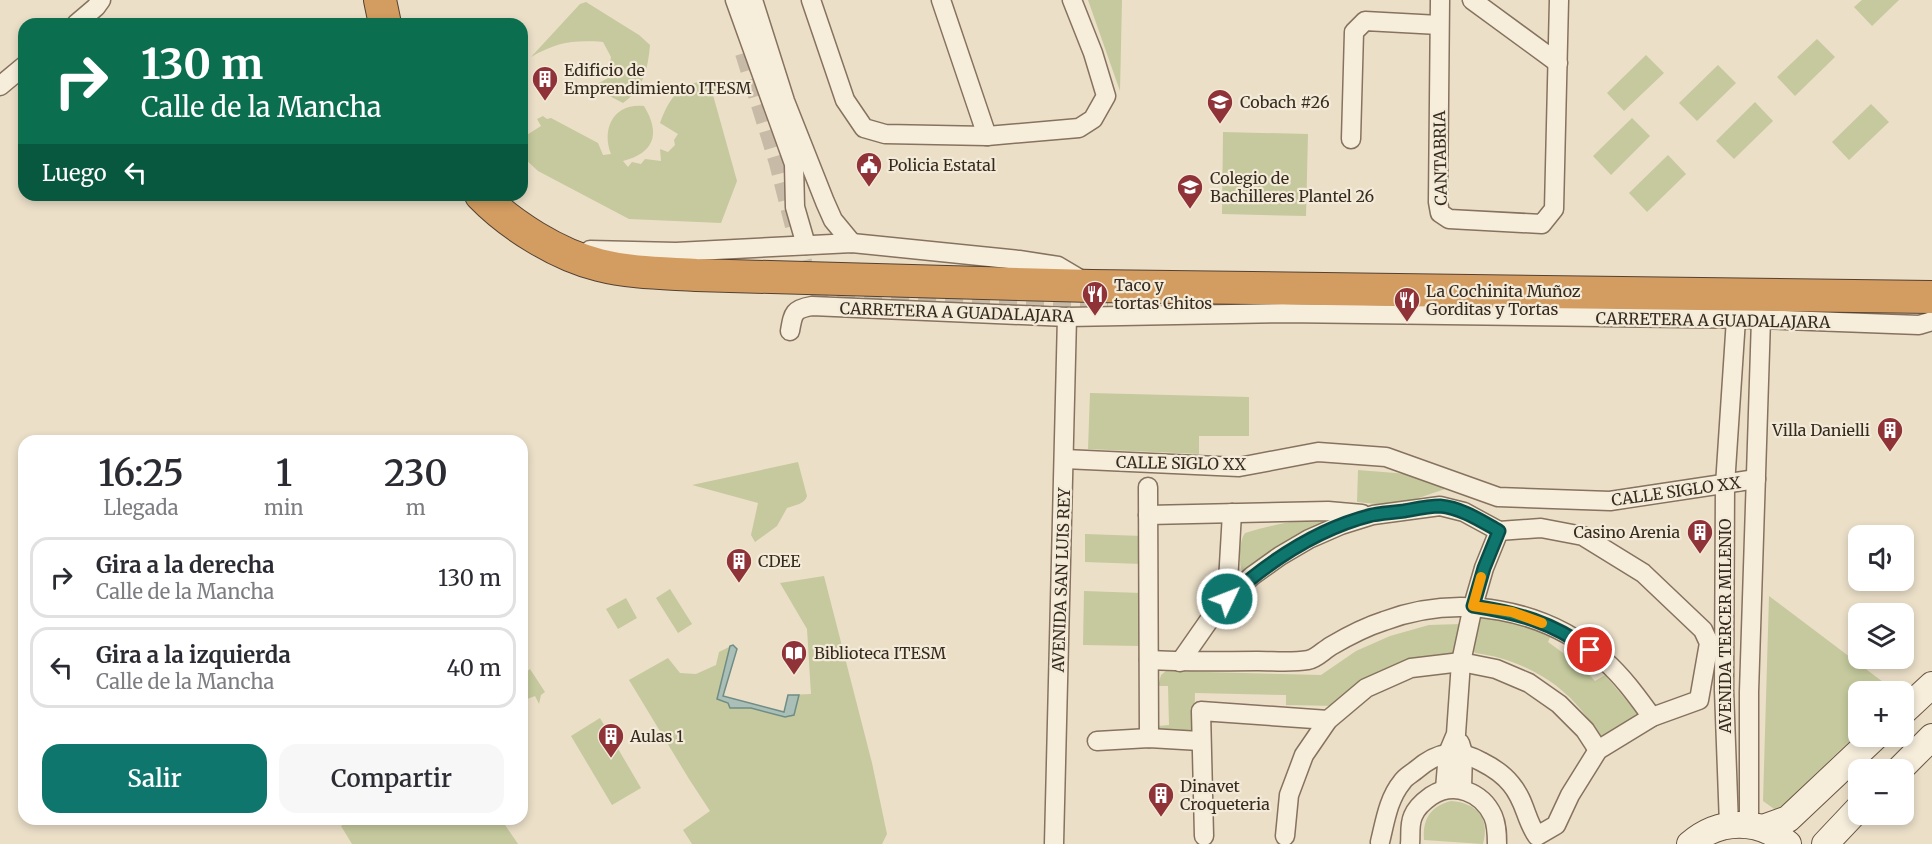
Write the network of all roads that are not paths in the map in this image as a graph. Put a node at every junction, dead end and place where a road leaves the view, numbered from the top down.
1 (101, 0) edge
2 (380, 0) edge
3 (728, 0) edge
4 (735, 0) edge
5 (753, 0) edge
6 (811, 0) edge
7 (941, 0) edge
8 (1071, 0) edge
9 (1440, 0) edge
10 (1472, 0) edge
11 (1559, 0) edge
12 (84, 18) edge
13 (384, 18) edge
14 (1439, 25) junction
15 (744, 53) tunnel mouth
16 (1558, 63) junction
17 (18, 71) edge
18 (0, 86) edge
19 (987, 136) junction
20 (1351, 139) dead end
21 (487, 201) edge
22 (852, 243) junction
23 (806, 245) junction
24 (554, 247) junction
25 (1100, 297) junction
26 (1932, 297) edge
27 (1147, 315) junction
28 (1067, 317) junction
29 (1736, 319) junction
30 (1761, 320) junction
31 (1928, 323) edge
32 (790, 331) dead end
33 (1064, 459) junction
34 (1756, 479) junction
35 (1725, 484) junction
36 (1148, 487) dead end
37 (1232, 513) junction
38 (1148, 515) junction
39 (1373, 515) junction
40 (1499, 531) junction
41 (1227, 599) junction
42 (1473, 606) junction
43 (1149, 660) junction
44 (1180, 662) junction
45 (1461, 662) junction
46 (1932, 685) edge
47 (1724, 690) junction
48 (1749, 692) junction
49 (1914, 702) edge
50 (1652, 717) junction
51 (1328, 720) junction
52 (1932, 737) edge
53 (1149, 738) junction
54 (1097, 741) dead end
55 (1200, 741) junction
56 (1864, 747) edge
57 (1598, 750) junction
58 (1456, 753) junction
59 (1910, 759) edge
60 (1454, 789) junction
61 (1848, 820) edge
62 (1747, 826) junction
63 (1204, 836) dead end
64 (1285, 836) dead end
65 (1380, 842) dead end
66 (1054, 844) edge
67 (1410, 844) edge
68 (1497, 844) edge
69 (1690, 844) edge
70 (1788, 844) edge
71 (1825, 844) edge

1 - 12 street
2 - 13 highway
3 - 15 street
4 - 23 street
5 - 22 street
6 - 19 street
7 - 19 street
8 - 19 street
9 - 14 street, CANTABRIA
10 - 16 street
11 - 16 street
14 - 16 street, CANTABRIA
14 - 20 street
17 - 18 street
21 - 24 highway
22 - 23 street
22 - 25 street
23 - 24 street
24 - 25 highway
25 - 26 highway
25 - 27 street
27 - 28 street, CARRETERA A GUADALAJARA
27 - 29 street, CARRETERA A GUADALAJARA
28 - 32 street, CARRETERA A GUADALAJARA
28 - 33 street, AVENIDA SAN LUIS REY
29 - 30 street, CARRETERA A GUADALAJARA
29 - 35 street, AVENIDA TERCER MILENIO
30 - 31 street, CARRETERA A GUADALAJARA
30 - 34 street, AVENIDA TERCER MILENIO
33 - 35 street, CALLE SIGLO XX
33 - 66 street, AVENIDA SAN LUIS REY
34 - 35 street, CALLE SIGLO XX
34 - 48 street, AVENIDA TERCER MILENIO
35 - 47 street, AVENIDA TERCER MILENIO
36 - 38 street
37 - 38 street
37 - 39 street
37 - 41 street
38 - 43 street
39 - 40 street
39 - 41 street
40 - 42 street
40 - 50 street
41 - 44 street
42 - 44 street
42 - 45 street
42 - 50 street
43 - 44 street
43 - 53 street
45 - 51 street
45 - 57 street
45 - 58 street
46 - 49 street
47 - 48 street
47 - 62 street, AVENIDA TERCER MILENIO
48 - 62 street, AVENIDA TERCER MILENIO
50 - 57 street
51 - 55 street
51 - 64 street
52 - 59 street
53 - 54 street
53 - 55 street
55 - 63 street
56 - 62 street
57 - 58 street
58 - 60 street
58 - 65 street
60 - 67 street
60 - 68 street
61 - 71 street
62 - 69 street
62 - 70 street

